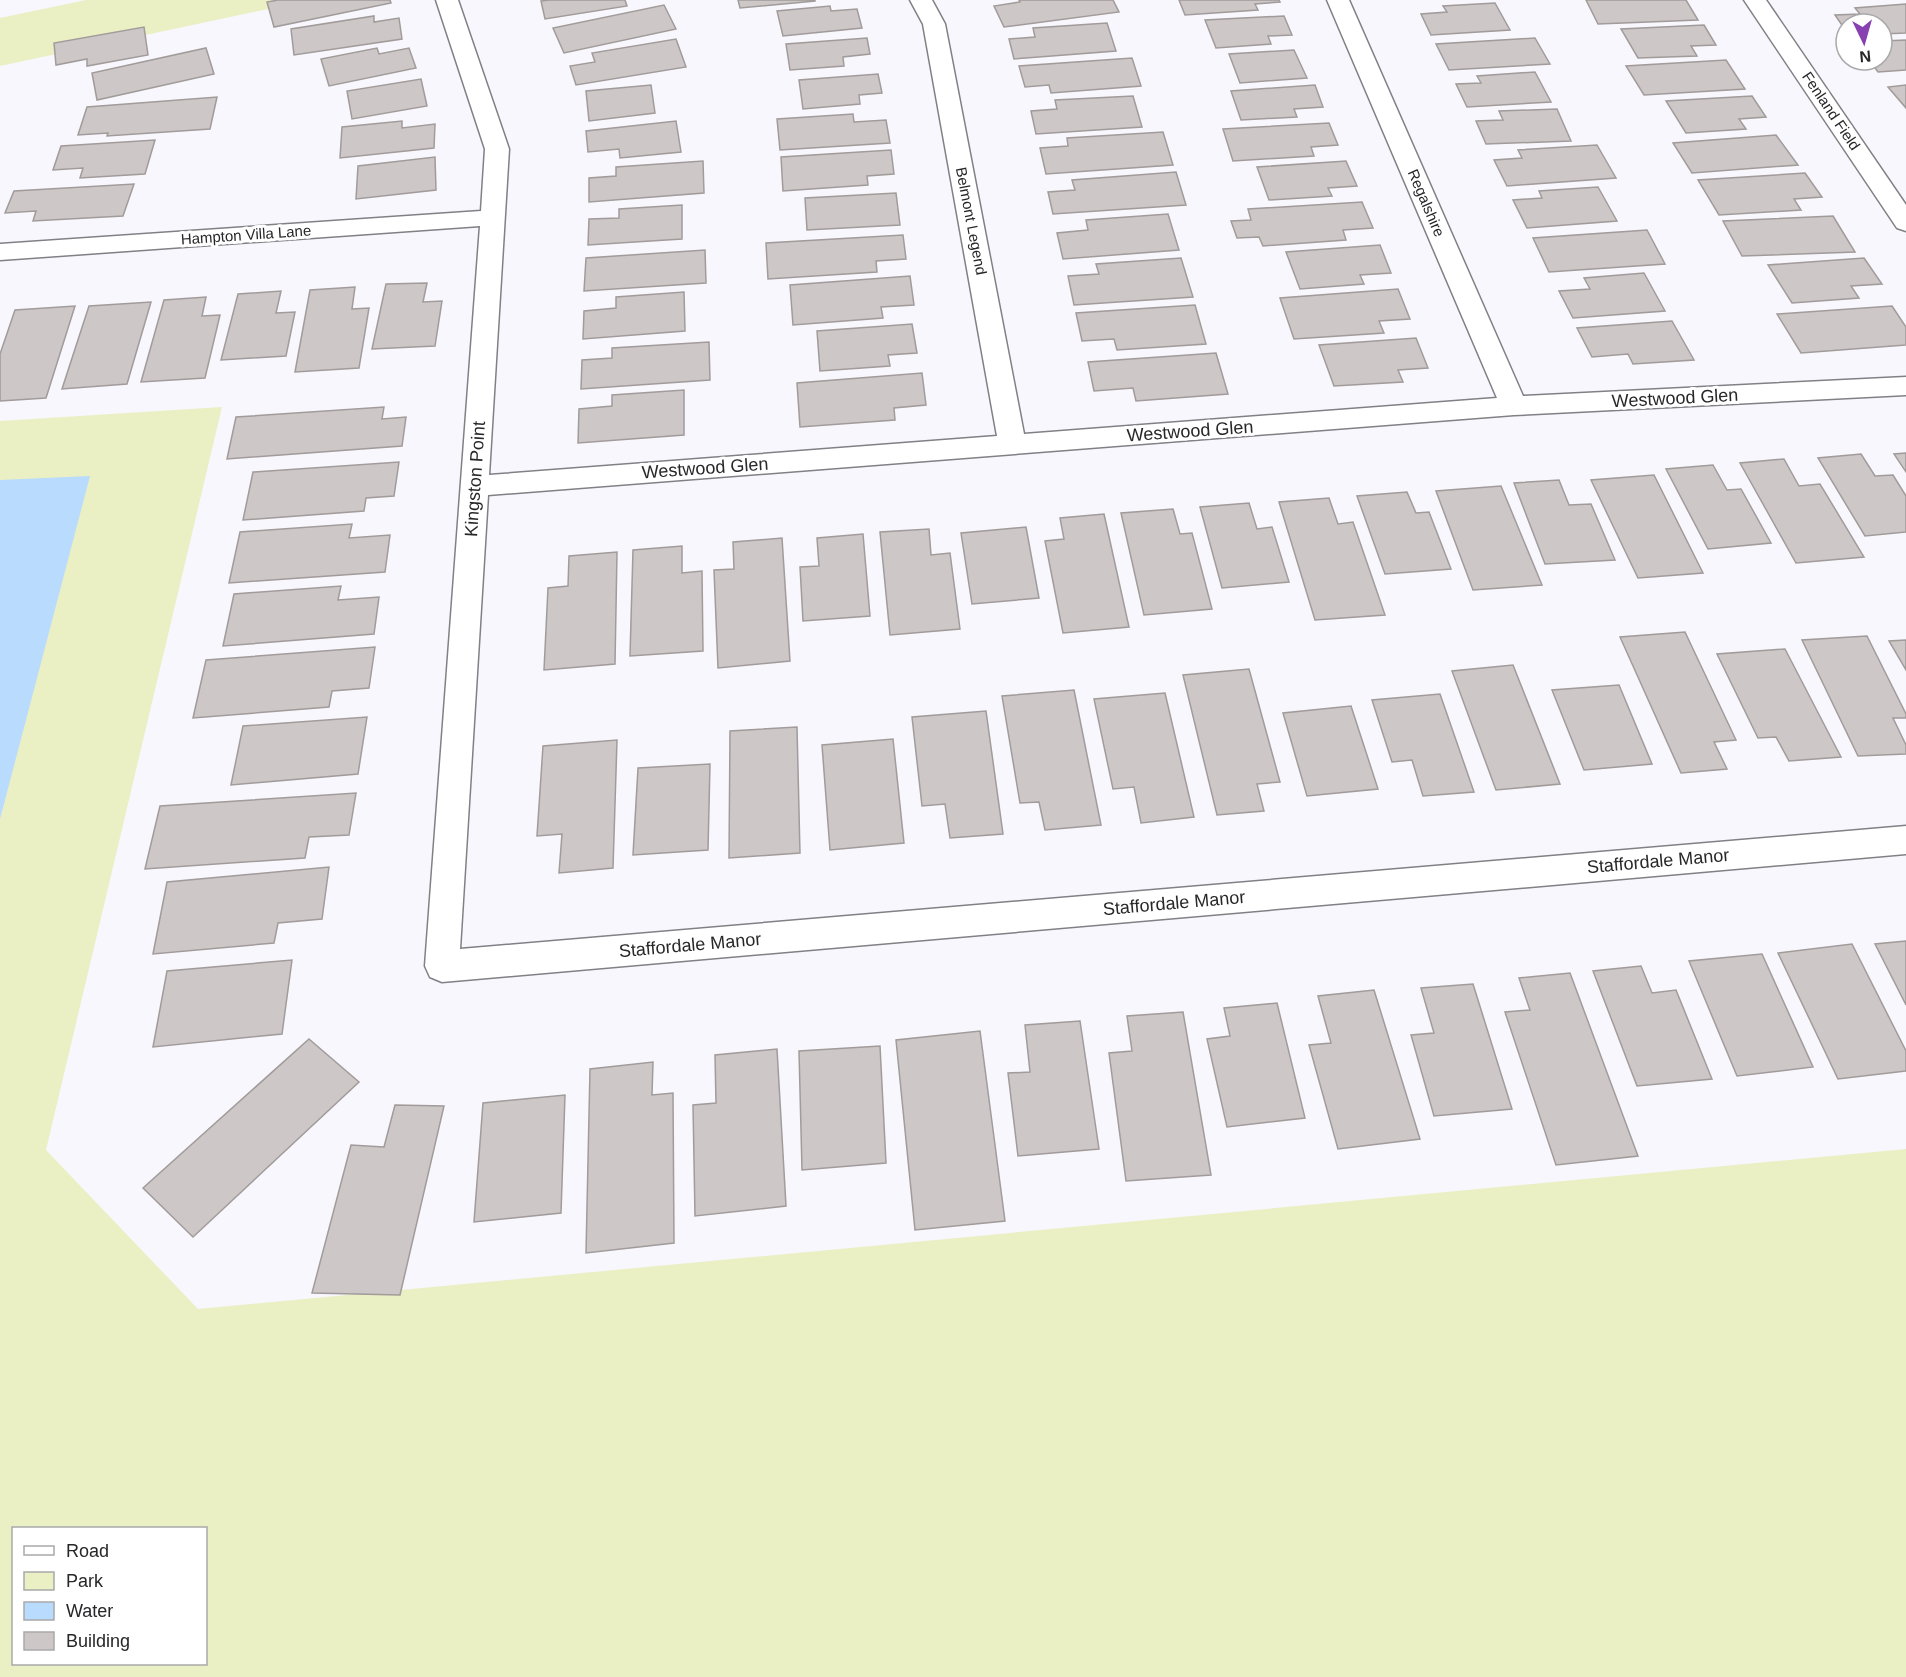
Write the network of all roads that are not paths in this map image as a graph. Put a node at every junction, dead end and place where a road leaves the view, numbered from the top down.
1 (447, 0) edge
2 (921, 0) edge
3 (1338, 0) edge
4 (1755, 0) edge
5 (492, 218) junction
6 (1906, 223) edge
7 (0, 252) edge
8 (1906, 386) edge
9 (1514, 406) junction
10 (1012, 445) junction
11 (474, 486) junction
12 (1906, 840) edge
13 (442, 966) joint

1 - 5 street, Kingston Point
2 - 10 street, Belmont Legend
3 - 9 street, Regalshire
4 - 6 street, Fenland Field
5 - 7 street, Hampton Villa Lane
5 - 11 street, Kingston Point
8 - 9 street, Westwood Glen
9 - 10 street, Westwood Glen
10 - 11 street, Westwood Glen
11 - 13 street, Kingston Point
12 - 13 street, Staffordale Manor

